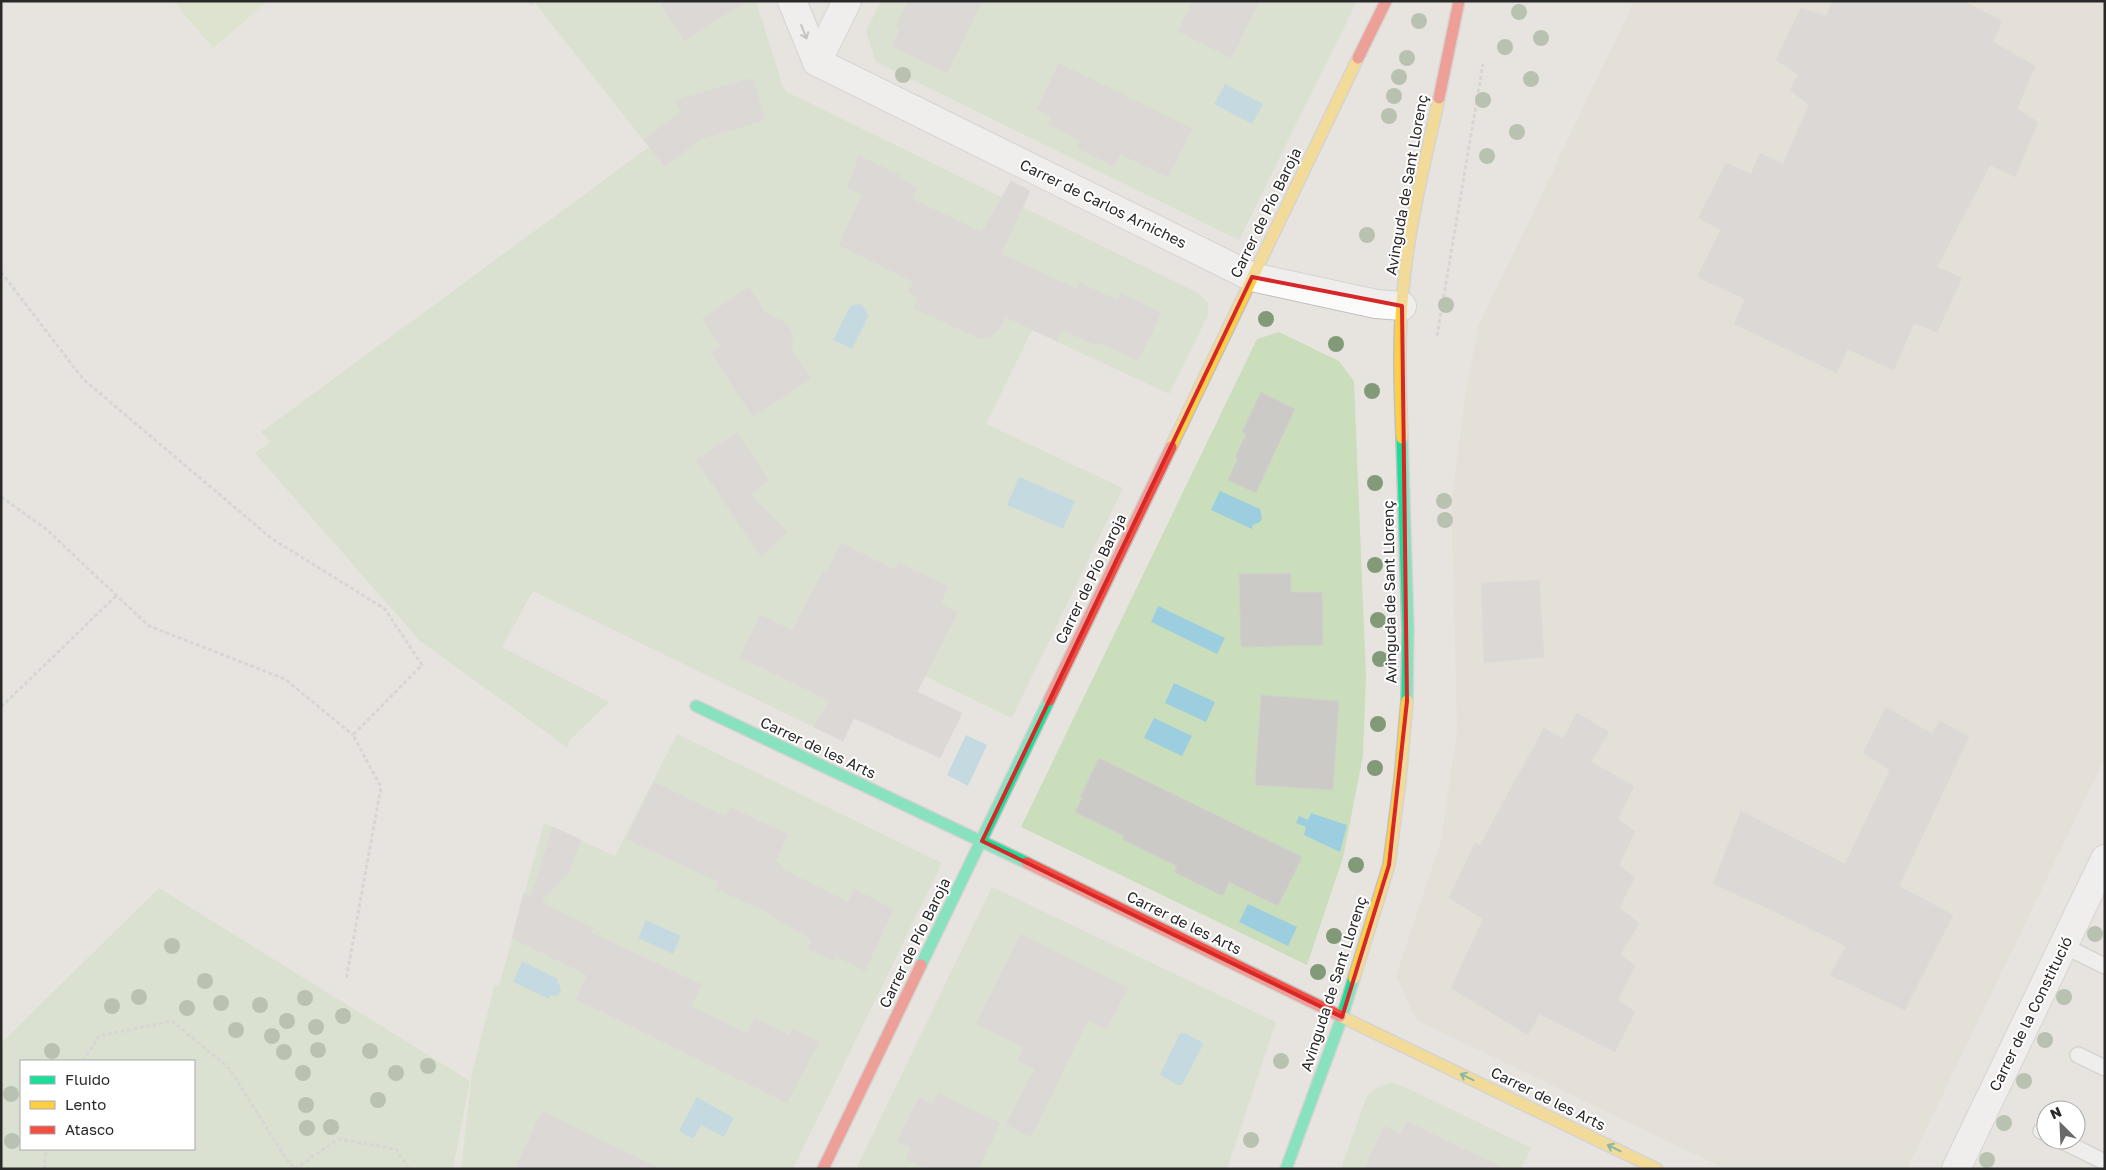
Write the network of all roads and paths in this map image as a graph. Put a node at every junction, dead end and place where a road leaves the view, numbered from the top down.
1 (792, 1) edge
2 (847, 1) edge
3 (1386, 1) edge
4 (1459, 1) edge
5 (816, 62) junction
6 (1, 272) edge
7 (1252, 278) junction
8 (1402, 306) junction
9 (1, 497) edge
10 (117, 595) junction
11 (696, 706) dead end
12 (1, 707) edge
13 (353, 735) junction
14 (982, 840) junction
15 (2105, 859) edge
16 (2064, 946) junction
17 (2105, 966) edge
18 (346, 980) dead end
19 (1342, 1017) junction
20 (2078, 1055) dead end
21 (84, 1060) edge
22 (2105, 1068) edge
23 (46, 1150) edge
24 (2080, 1150) edge
25 (2105, 1162) edge
26 (44, 1169) edge
27 (295, 1169) edge
28 (409, 1169) edge
29 (823, 1169) edge
30 (1286, 1169) edge
31 (1658, 1169) edge
32 (1956, 1169) edge

1 -> 5 street
2 - 5 street
3 - 7 street, Carrer de Pío Baroja
4 - 8 street, Avinguda de Sant Llorenç
5 - 7 street, Carrer de Carlos Arniches
6 - 13 path
7 - 8 street, Carrer de Carlos Arniches
7 - 14 street, Carrer de Pío Baroja
8 - 19 street, Avinguda de Sant Llorenç
9 - 10 path
10 - 12 path
10 - 13 path
11 - 14 street, Carrer de les Arts
13 - 18 path
14 - 19 street, Carrer de les Arts
14 - 29 street, Carrer de Pío Baroja
15 - 16 street, Carrer de la Constitució
16 - 17 lane
16 - 32 street, Carrer de la Constitució
19 - 30 street, Avinguda de Sant Llorenç
31 -> 19 street, Carrer de les Arts
20 - 22 lane
21 - 27 path
23 - 26 path
24 - 25 lane
27 - 28 path

